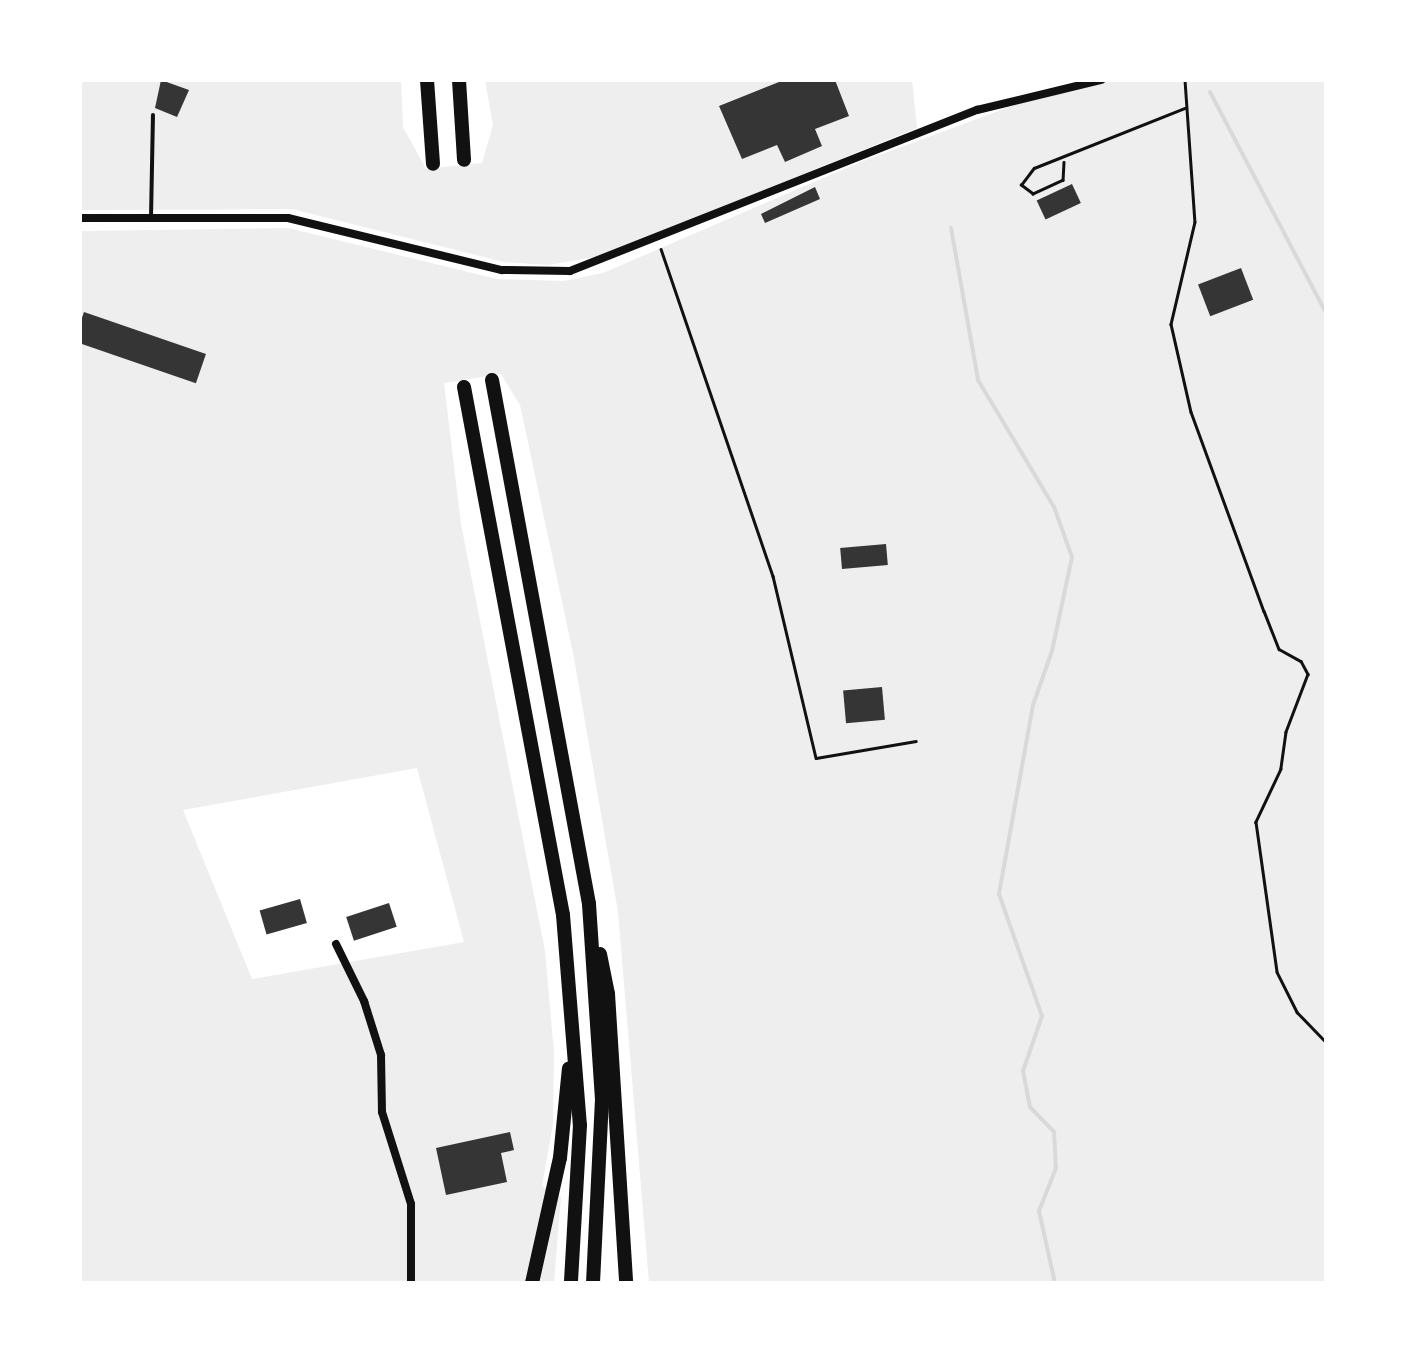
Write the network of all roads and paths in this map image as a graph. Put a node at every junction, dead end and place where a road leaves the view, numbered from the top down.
1 (427, 80) edge
2 (459, 80) edge
3 (1101, 80) edge
4 (1185, 80) edge
5 (1188, 107) junction
6 (153, 115) dead end
7 (464, 160) dead end
8 (1064, 162) junction
9 (432, 164) dead end
10 (80, 218) edge
11 (151, 218) junction
12 (658, 240) junction
13 (492, 380) dead end
14 (464, 387) dead end
15 (916, 741) dead end
16 (589, 904) junction
17 (336, 944) dead end
18 (573, 1038) junction
19 (1326, 1042) edge
20 (411, 1283) edge
21 (532, 1283) edge
22 (571, 1283) edge
23 (593, 1283) edge
24 (626, 1283) edge

1 - 9 highway
2 - 7 highway
3 - 12 street
4 - 5 path
5 - 8 path
5 - 19 path
6 - 11 lane
8 - 8 path
10 - 11 street
11 - 12 street
12 - 15 path
13 - 16 highway
14 - 18 highway
16 - 23 highway
16 - 24 highway
17 - 20 street
18 - 21 highway
18 - 22 highway

